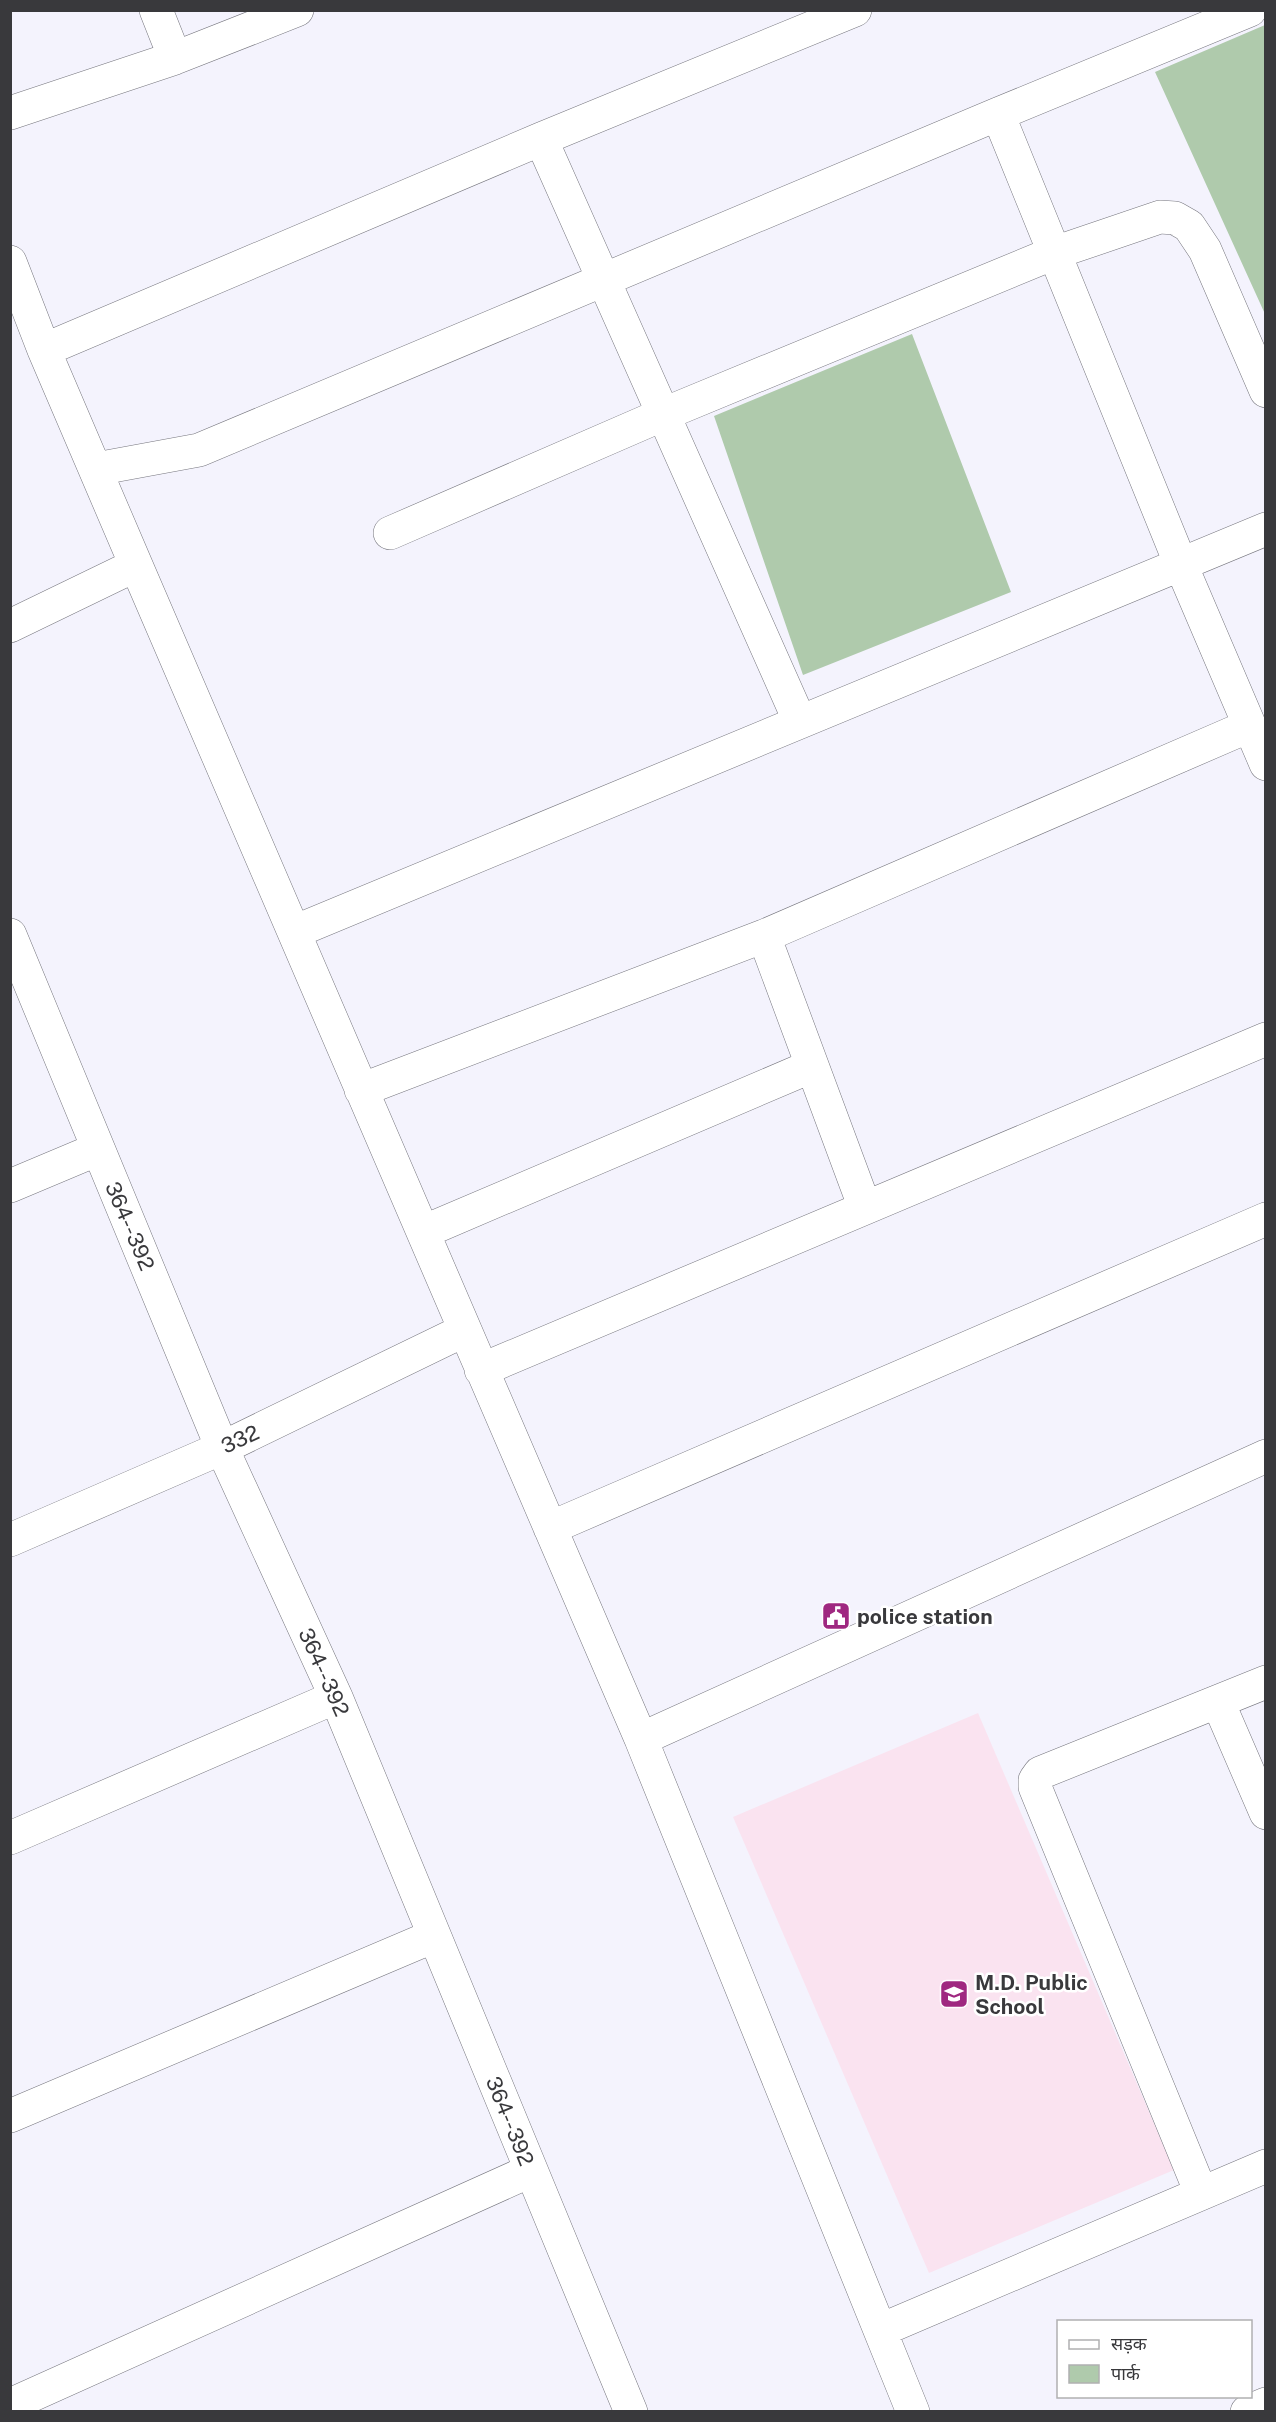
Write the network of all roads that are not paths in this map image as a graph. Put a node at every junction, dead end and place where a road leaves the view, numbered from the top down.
1 (156, 10) edge
2 (297, 10) edge
3 (855, 10) edge
4 (1250, 10) edge
5 (175, 58) junction
6 (10, 113) edge
7 (998, 114) junction
8 (541, 139) junction
9 (1054, 254) junction
10 (10, 262) edge
11 (604, 280) junction
12 (44, 350) junction
13 (1266, 391) edge
14 (664, 414) junction
15 (96, 469) junction
16 (1266, 529) edge
17 (390, 534) dead end
18 (1181, 564) junction
19 (136, 565) junction
20 (10, 626) edge
21 (800, 722) junction
22 (1258, 739) edge
23 (294, 932) junction
24 (10, 936) edge
25 (764, 936) junction
26 (1266, 1039) edge
27 (812, 1066) junction
28 (361, 1090) junction
29 (98, 1149) junction
30 (10, 1186) edge
31 (865, 1208) junction
32 (1266, 1219) edge
33 (423, 1232) junction
34 (465, 1330) junction
35 (481, 1370) junction
36 (222, 1448) junction
37 (1266, 1456) edge
38 (550, 1528) junction
39 (10, 1540) edge
40 (1266, 1682) edge
41 (336, 1697) junction
42 (1218, 1702) junction
43 (641, 1738) junction
44 (1266, 1813) edge
45 (10, 1838) edge
46 (434, 1936) junction
47 (10, 2116) edge
48 (1266, 2166) edge
49 (530, 2170) junction
50 (1201, 2193) junction
51 (881, 2330) junction
52 (1266, 2403) edge
53 (10, 2405) edge
54 (631, 2412) edge
55 (913, 2412) edge
56 (1248, 2412) edge

1 - 5 street
2 - 5 street
3 - 8 street
4 - 7 street
5 - 6 street
7 - 9 street
7 - 11 street
8 - 11 street
8 - 12 street
9 - 13 street
9 - 14 street
9 - 18 street
10 - 12 street
11 - 14 street
11 - 15 street
12 - 15 street
14 - 17 street
14 - 21 street
15 - 19 street
16 - 18 street
18 - 21 street
18 - 22 street
19 - 20 street
19 - 23 street
21 - 23 street
22 - 25 street
23 - 28 street
24 - 29 street, 364--392
25 - 27 street
25 - 28 street
26 - 31 street
27 - 31 street
27 - 33 street
28 - 33 street
29 - 30 street
29 - 36 street, 364--392
31 - 35 street
32 - 38 street
33 - 34 street
34 - 35 street
34 - 36 street, 332
35 - 38 street
36 - 39 street, 332
36 - 41 street, 364--392
37 - 43 street
38 - 43 street
40 - 42 street
41 - 45 street
41 - 46 street, 364--392
42 - 44 street
42 - 50 street
43 - 51 street
46 - 47 street
46 - 49 street, 364--392
48 - 50 street
49 - 53 street
49 - 54 street, 364--392
50 - 51 street
51 - 55 street
52 - 56 street

